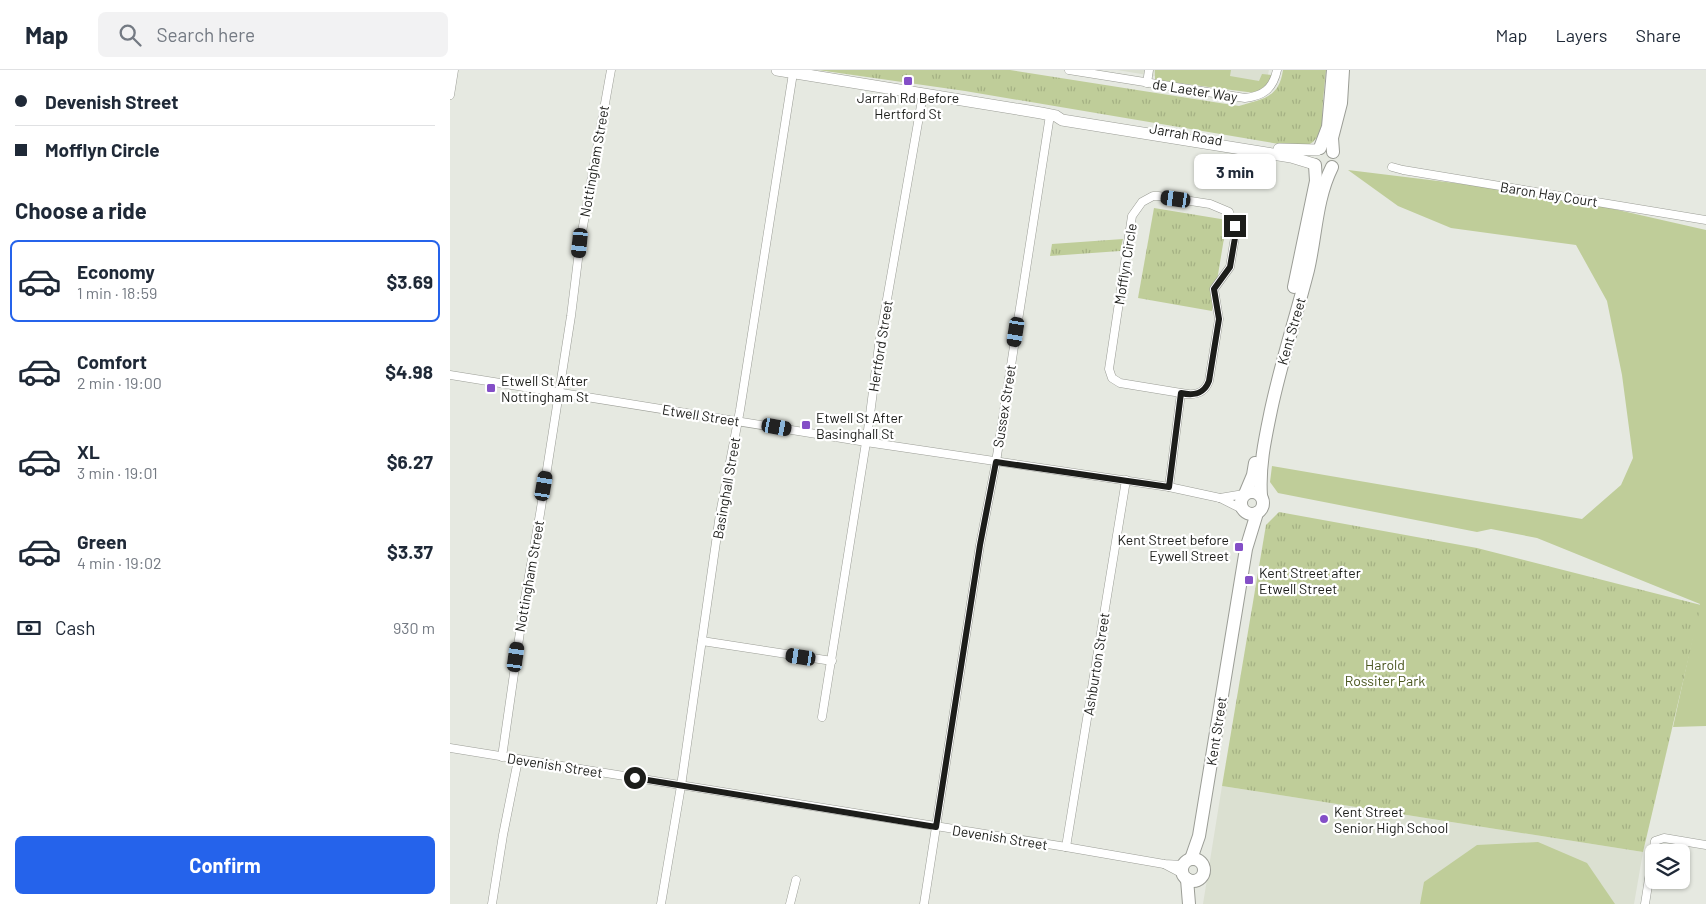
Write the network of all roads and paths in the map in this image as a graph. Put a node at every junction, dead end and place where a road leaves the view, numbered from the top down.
1 (454, 70) edge
2 (611, 70) edge
3 (777, 70) edge
4 (1070, 70) edge
5 (1149, 70) edge
6 (1277, 70) edge
7 (1333, 70) edge
8 (1343, 70) edge
9 (793, 73) junction
10 (1147, 83) junction
11 (923, 94) junction
12 (450, 95) edge
13 (1053, 116) junction
14 (1318, 149) junction
15 (1333, 152) junction
16 (1314, 165) junction
17 (1332, 167) junction
18 (1392, 167) dead end
19 (1706, 220) edge
20 (450, 375) edge
21 (560, 392) junction
22 (1181, 393) junction
23 (738, 421) junction
24 (866, 442) junction
25 (996, 462) junction
26 (1126, 480) junction
27 (1169, 487) junction
28 (1244, 494) junction
29 (1261, 496) junction
30 (1220, 498) junction
31 (1243, 509) junction
32 (1257, 512) junction
33 (1248, 537) junction
34 (702, 641) junction
35 (832, 661) junction
36 (822, 717) dead end
37 (450, 748) edge
38 (502, 757) junction
39 (518, 760) junction
40 (680, 786) junction
41 (936, 827) junction
42 (1706, 844) edge
43 (1066, 847) junction
44 (1190, 870) junction
45 (796, 880) dead end
46 (492, 904) edge
47 (660, 904) edge
48 (790, 904) edge
49 (924, 904) edge
50 (1190, 904) edge
51 (1644, 904) edge

1 - 12 street
2 - 21 street, Nottingham Street
3 - 9 street, Jarrah Road
4 - 10 street, de Laeter Way
5 - 10 street
6 - 10 street, de Laeter Way
7 - 14 main road
8 - 15 main road
9 - 11 street, Jarrah Road
9 - 23 street, Basinghall Street
11 - 13 street, Jarrah Road
11 - 24 street, Hertford Street
13 - 14 street, Jarrah Road
13 - 16 street, Jarrah Road
13 - 25 street, Sussex Street
14 - 15 main road
14 - 16 main road
15 - 17 main road
16 - 17 main road
16 - 28 main road, Kent Street
17 - 29 main road, Kent Street
18 - 19 street, Baron Hay Court
20 - 21 street, Etwell Street
21 - 23 street, Etwell Street
21 - 38 street, Nottingham Street
22 - 22 street, Mofflyn Circle
22 - 27 street
23 - 24 street, Etwell Street
23 - 34 street, Basinghall Street
24 - 25 street, Etwell Street
24 - 35 street, Hertford Street
25 - 26 street, Etwell Street
25 - 41 street, Sussex Street
26 - 27 street, Etwell Street
26 - 43 street, Ashburton Street
27 - 30 street, Etwell Street
28 - 29 main road
28 - 30 street, Etwell Street
28 - 31 main road
29 - 32 main road
30 - 31 street, Etwell Street
31 - 32 main road
31 - 33 main road, Kent Street
32 - 33 main road, Kent Street
33 - 44 main road, Kent Street
34 - 35 street
34 - 40 street, Basinghall Street
35 - 36 street, Hertford Street
37 - 38 street, Devenish Street
38 - 39 street, Devenish Street
39 - 40 street, Devenish Street
39 - 46 street
40 - 41 street, Devenish Street
40 - 47 street, Basinghall Street
41 - 43 street, Devenish Street
41 - 49 street, Sussex Street
42 - 51 street
43 - 44 street, Devenish Street
44 - 50 main road, Kent Street
45 - 48 street

